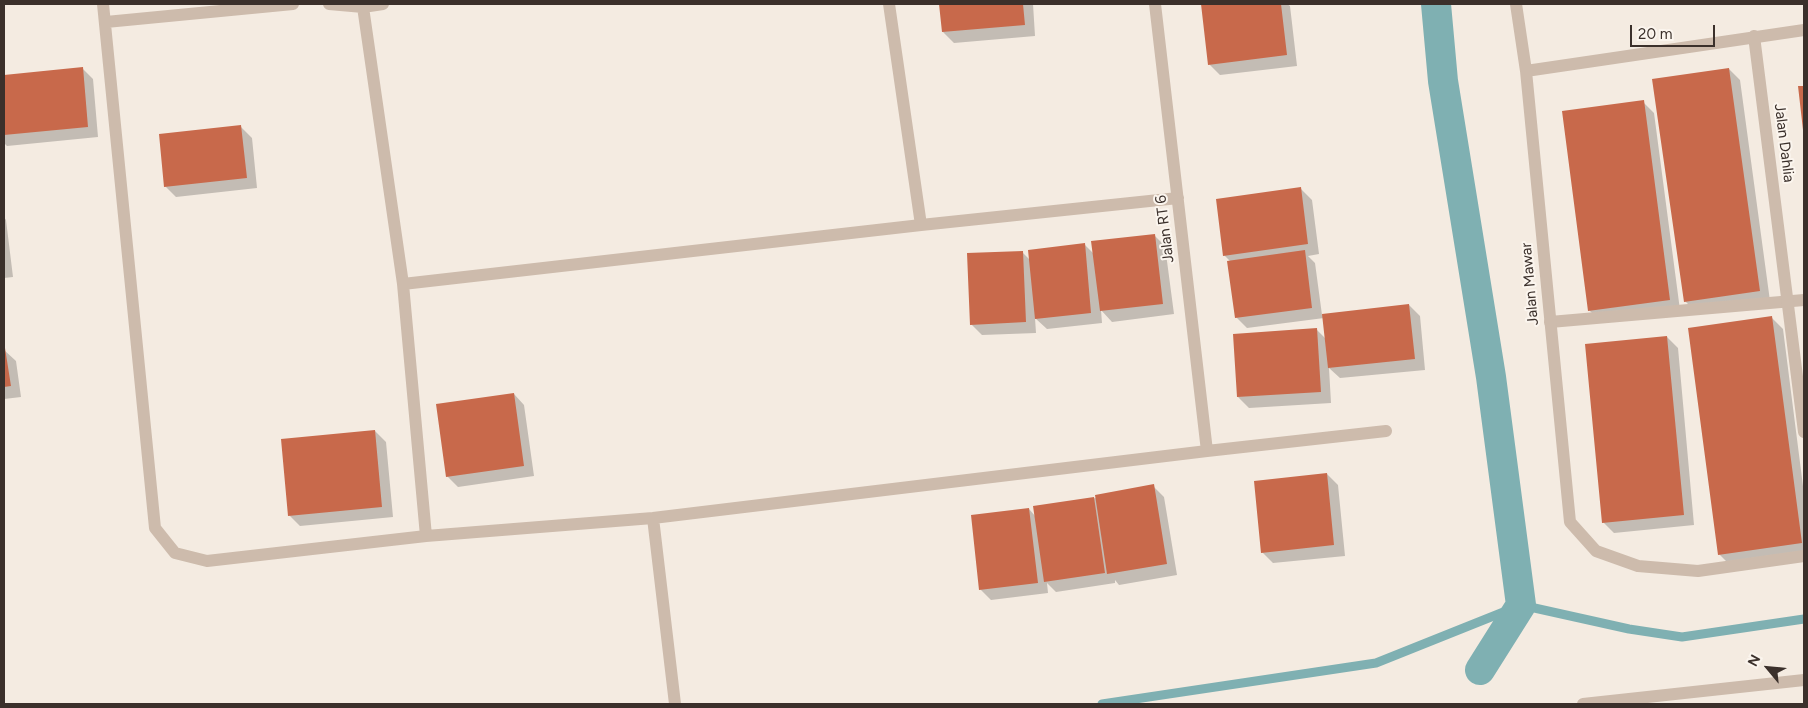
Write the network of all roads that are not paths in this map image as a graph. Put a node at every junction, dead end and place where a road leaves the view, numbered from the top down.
1 (103, 4) edge
2 (293, 4) edge
3 (329, 4) edge
4 (382, 4) edge
5 (889, 4) edge
6 (1155, 4) edge
7 (1516, 4) edge
8 (363, 7) junction
9 (106, 22) junction
10 (1804, 30) edge
11 (1754, 36) junction
12 (1526, 71) junction
13 (1178, 198) junction
14 (921, 225) junction
15 (403, 284) junction
16 (1804, 300) edge
17 (1788, 302) junction
18 (1550, 322) junction
19 (1386, 431) dead end
20 (1804, 432) edge
21 (1208, 451) junction
22 (653, 518) junction
23 (426, 536) junction
24 (1804, 556) edge
25 (1804, 680) edge
26 (675, 704) edge
27 (1583, 704) edge

1 - 9 street
2 - 9 street
3 - 8 street
4 - 8 street
5 - 14 street
6 - 13 street, Jalan RT 6
7 - 12 street, Jalan Mawar
8 - 15 street
9 - 23 street
10 - 11 street
11 - 12 street
11 - 17 street, Jalan Dahlia
12 - 18 street, Jalan Mawar
13 - 14 street
13 - 21 street, Jalan RT 6
14 - 15 street
15 - 23 street
16 - 17 street
17 - 18 street
17 - 20 street, Jalan Dahlia
18 - 24 street, Jalan Mawar
19 - 21 street
21 - 22 street
22 - 23 street
22 - 26 street
25 - 27 street

